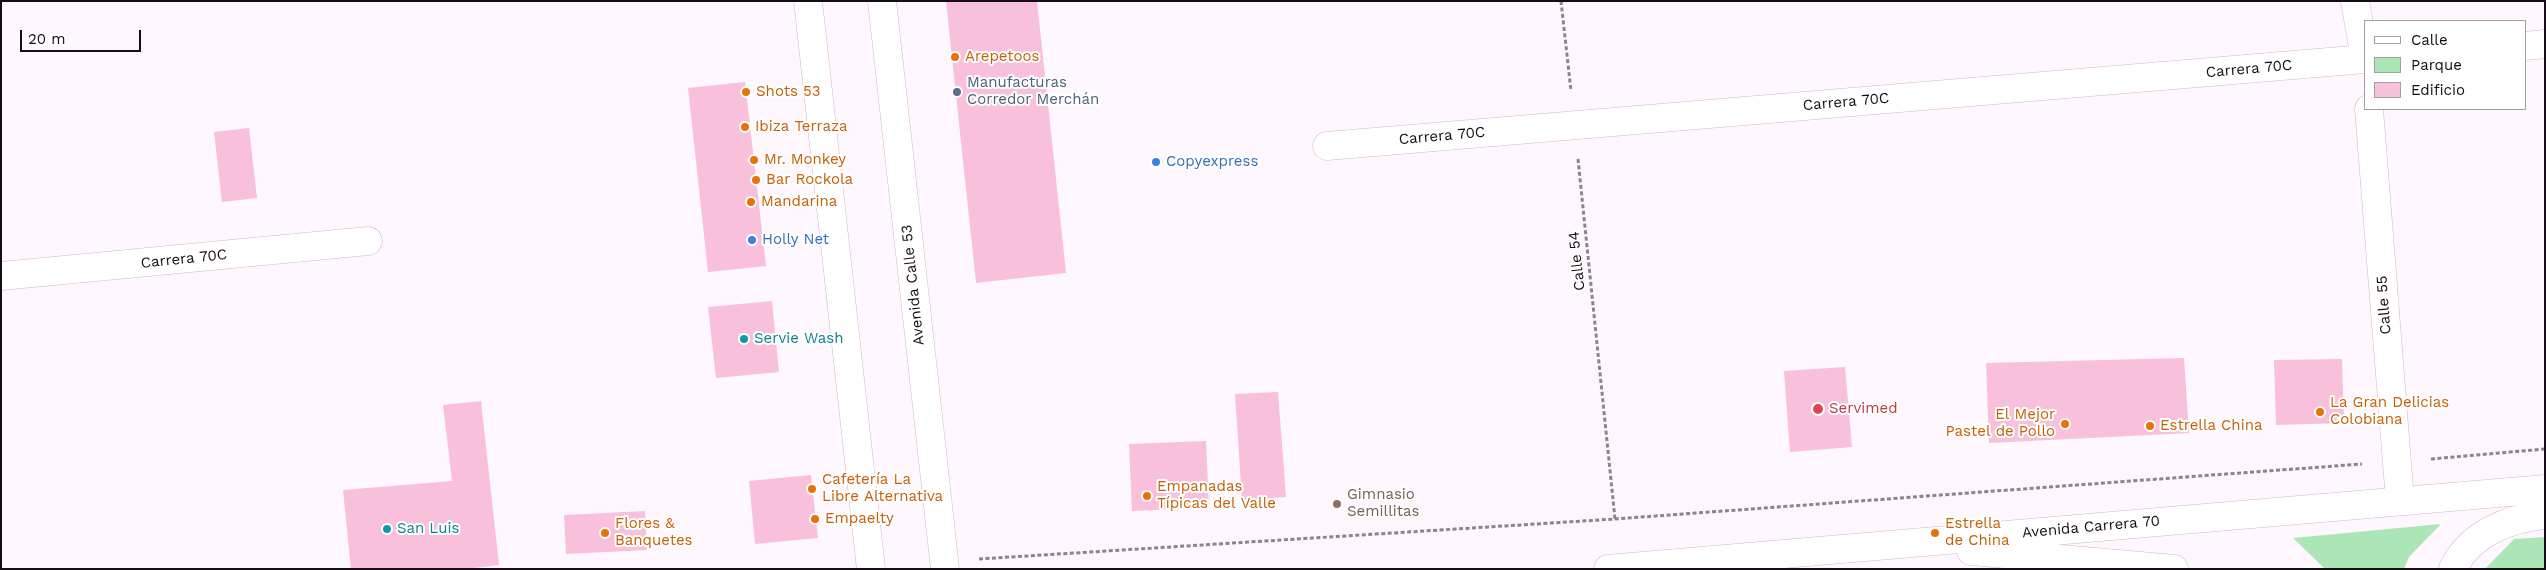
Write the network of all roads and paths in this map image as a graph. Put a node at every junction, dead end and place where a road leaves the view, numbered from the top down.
1 (808, 1) edge
2 (882, 1) edge
3 (1561, 1) edge
4 (2356, 1) edge
5 (2545, 44) edge
6 (2526, 46) edge
7 (2364, 52) edge
8 (2364, 58) edge
9 (2369, 110) edge
10 (1574, 125) junction
11 (1327, 146) dead end
12 (368, 241) dead end
13 (1, 276) edge
14 (2545, 449) edge
15 (2396, 461) junction
16 (2545, 488) edge
17 (2400, 501) junction
18 (2545, 515) edge
19 (1615, 519) junction
20 (1889, 544) junction
21 (978, 559) dead end
22 (871, 569) edge
23 (944, 569) edge
24 (1608, 569) edge
25 (2174, 569) edge
26 (2453, 569) edge

1 - 22 main road
2 - 23 main road, Avenida Calle 53
3 - 10 path, Calle 54
4 - 7 main road
5 - 6 main road
8 - 10 main road, Carrera 70C
9 - 15 main road, Calle 55
10 - 11 main road, Carrera 70C
10 - 19 path, Calle 54
12 - 13 main road, Carrera 70C
14 - 15 path
15 - 17 main road, Calle 55
15 - 19 path
16 - 17 main road, Avenida Carrera 70
17 - 20 main road, Avenida Carrera 70
18 - 26 main road
19 - 21 path
20 - 24 main road, Avenida Carrera 70
20 - 25 main road

